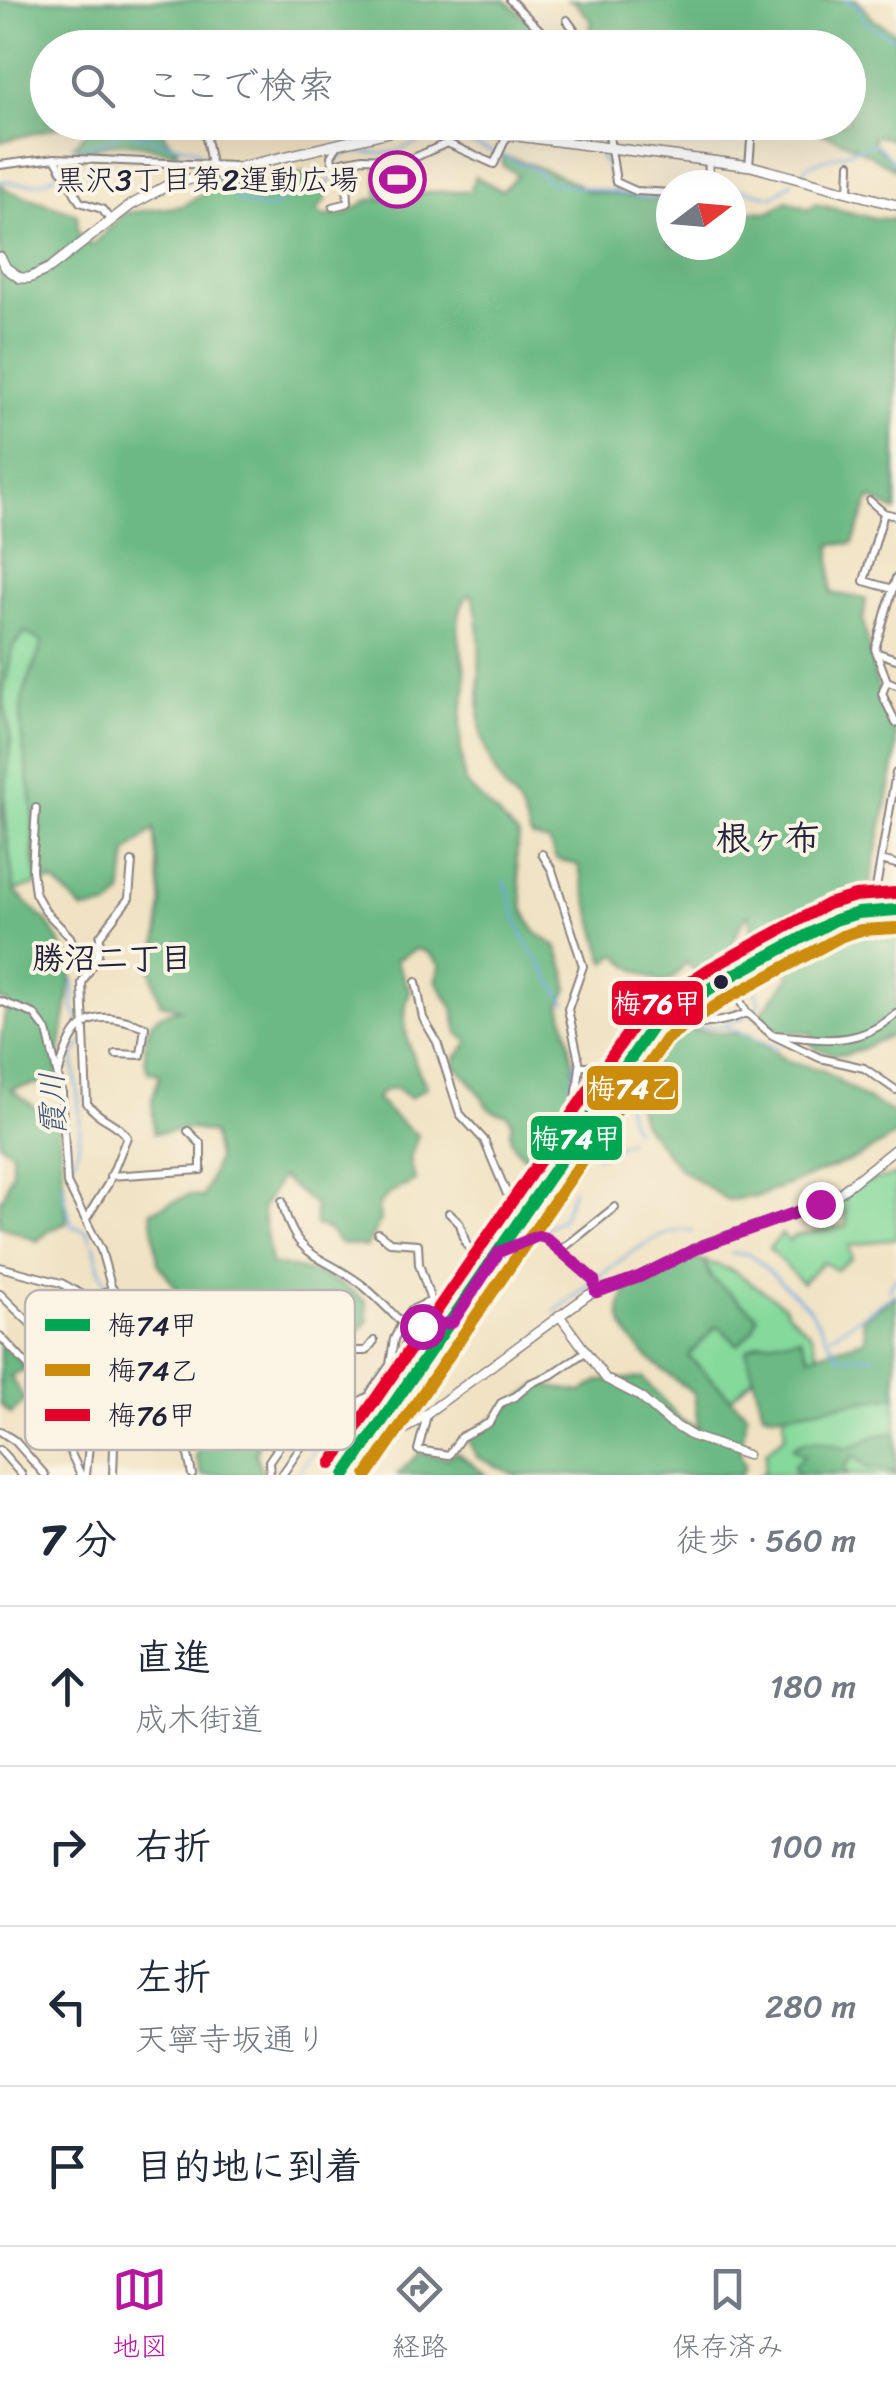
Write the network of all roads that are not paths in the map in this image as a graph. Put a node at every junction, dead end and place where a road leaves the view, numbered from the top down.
1 (510, 0) edge
2 (568, 20) dead end
3 (540, 30) edge
4 (575, 30) edge
5 (206, 140) edge
6 (349, 140) edge
7 (505, 140) edge
8 (540, 140) edge
9 (606, 140) edge
10 (751, 140) edge
11 (340, 142) junction
12 (605, 148) junction
13 (55, 158) junction
14 (708, 160) junction
15 (342, 162) junction
16 (850, 164) dead end
17 (0, 165) edge
18 (749, 166) junction
19 (207, 168) junction
20 (709, 170) edge
21 (656, 192) edge
22 (848, 192) junction
23 (896, 205) edge
24 (332, 207) dead end
25 (111, 220) junction
26 (0, 258) edge
27 (870, 501) dead end
28 (884, 513) junction
29 (896, 516) edge
30 (896, 578) edge
31 (893, 589) junction
32 (876, 652) junction
33 (896, 659) edge
34 (886, 681) junction
35 (896, 685) edge
36 (894, 713) edge
37 (896, 723) edge
38 (896, 773) edge
39 (894, 788) edge
40 (36, 808) dead end
41 (892, 815) edge
42 (886, 836) junction
43 (896, 840) edge
44 (542, 854) dead end
45 (881, 860) junction
46 (132, 862) dead end
47 (896, 864) edge
48 (896, 910) edge
49 (872, 911) junction
50 (86, 974) junction
51 (727, 978) junction
52 (416, 982) dead end
53 (0, 1001) edge
54 (747, 1013) junction
55 (896, 1014) edge
56 (84, 1024) junction
57 (648, 1032) junction
58 (772, 1035) junction
59 (116, 1054) dead end
60 (580, 1066) junction
61 (624, 1066) junction
62 (59, 1073) junction
63 (896, 1090) edge
64 (188, 1131) dead end
65 (573, 1143) junction
66 (896, 1148) edge
67 (110, 1176) junction
68 (535, 1199) junction
69 (282, 1201) dead end
70 (615, 1207) dead end
71 (449, 1213) dead end
72 (522, 1218) junction
73 (86, 1220) junction
74 (378, 1233) dead end
75 (535, 1235) junction
76 (501, 1250) junction
77 (561, 1250) junction
78 (0, 1267) edge
79 (484, 1268) junction
80 (67, 1286) junction
81 (112, 1289) edge
82 (67, 1290) edge
83 (74, 1290) edge
84 (596, 1292) junction
85 (0, 1294) edge
86 (559, 1315) junction
87 (25, 1318) edge
88 (402, 1323) junction
89 (452, 1323) junction
90 (0, 1336) edge
91 (374, 1342) dead end
92 (355, 1351) edge
93 (585, 1352) junction
94 (25, 1361) edge
95 (374, 1392) junction
96 (355, 1405) edge
97 (427, 1414) junction
98 (0, 1431) edge
99 (370, 1443) junction
100 (0, 1450) edge
101 (70, 1450) edge
102 (88, 1450) edge
103 (114, 1450) edge
104 (186, 1450) edge
105 (277, 1450) edge
106 (300, 1450) edge
107 (748, 1455) dead end
108 (352, 1473) edge
109 (22, 1475) edge
110 (45, 1475) edge
111 (83, 1475) edge
112 (113, 1475) edge
113 (192, 1475) edge
114 (270, 1475) edge
115 (286, 1475) edge

1 - 3 street
2 - 4 street
5 - 19 street
6 - 11 main road
7 - 15 street
8 - 12 main road
9 - 12 street
10 - 18 street
11 - 15 street
11 - 19 main road
12 - 14 main road
12 - 21 street
13 - 17 street
13 - 19 street
13 - 25 street
14 - 18 main road
14 - 20 street
15 - 24 street
16 - 22 street
18 - 22 main road
19 - 25 main road
22 - 23 main road
25 - 26 main road
27 - 28 street
28 - 29 street
28 - 31 street
30 - 31 street
31 - 32 street
32 - 33 street
32 - 34 street
34 - 35 street
34 - 36 street
36 - 37 street
38 - 39 street
39 - 41 street
40 - 50 street
41 - 42 street
42 - 43 street
42 - 45 street
44 - 60 street
45 - 47 street
45 - 49 street
46 - 50 street
48 - 49 main road
49 - 51 main road
50 - 56 street
51 - 54 street
51 - 57 main road
52 - 72 street
53 - 62 street
54 - 57 street
54 - 58 street
55 - 58 street
56 - 59 street
56 - 62 street
56 - 67 street
57 - 61 main road
58 - 63 street
60 - 61 street
60 - 65 street
61 - 65 main road
62 - 73 street
64 - 67 street
65 - 68 main road
65 - 68 street
66 - 84 street
67 - 73 street
68 - 72 main road
68 - 75 street
69 - 88 street
70 - 77 street
71 - 79 street
72 - 76 main road
73 - 81 street
74 - 88 street
75 - 76 street
75 - 77 street
76 - 79 main road
77 - 84 street
78 - 80 street
79 - 89 main road
80 - 82 street
80 - 83 street
84 - 86 street
85 - 87 street
86 - 93 street
86 - 97 street
88 - 95 street
89 - 95 street
89 - 99 main road
90 - 94 street
91 - 92 street
93 - 97 street
93 - 107 street
95 - 96 street
97 - 99 street
98 - 110 street
99 - 108 main road
100 - 109 street
101 - 111 street
102 - 111 street
103 - 112 street
104 - 113 street
105 - 114 street
106 - 115 street

